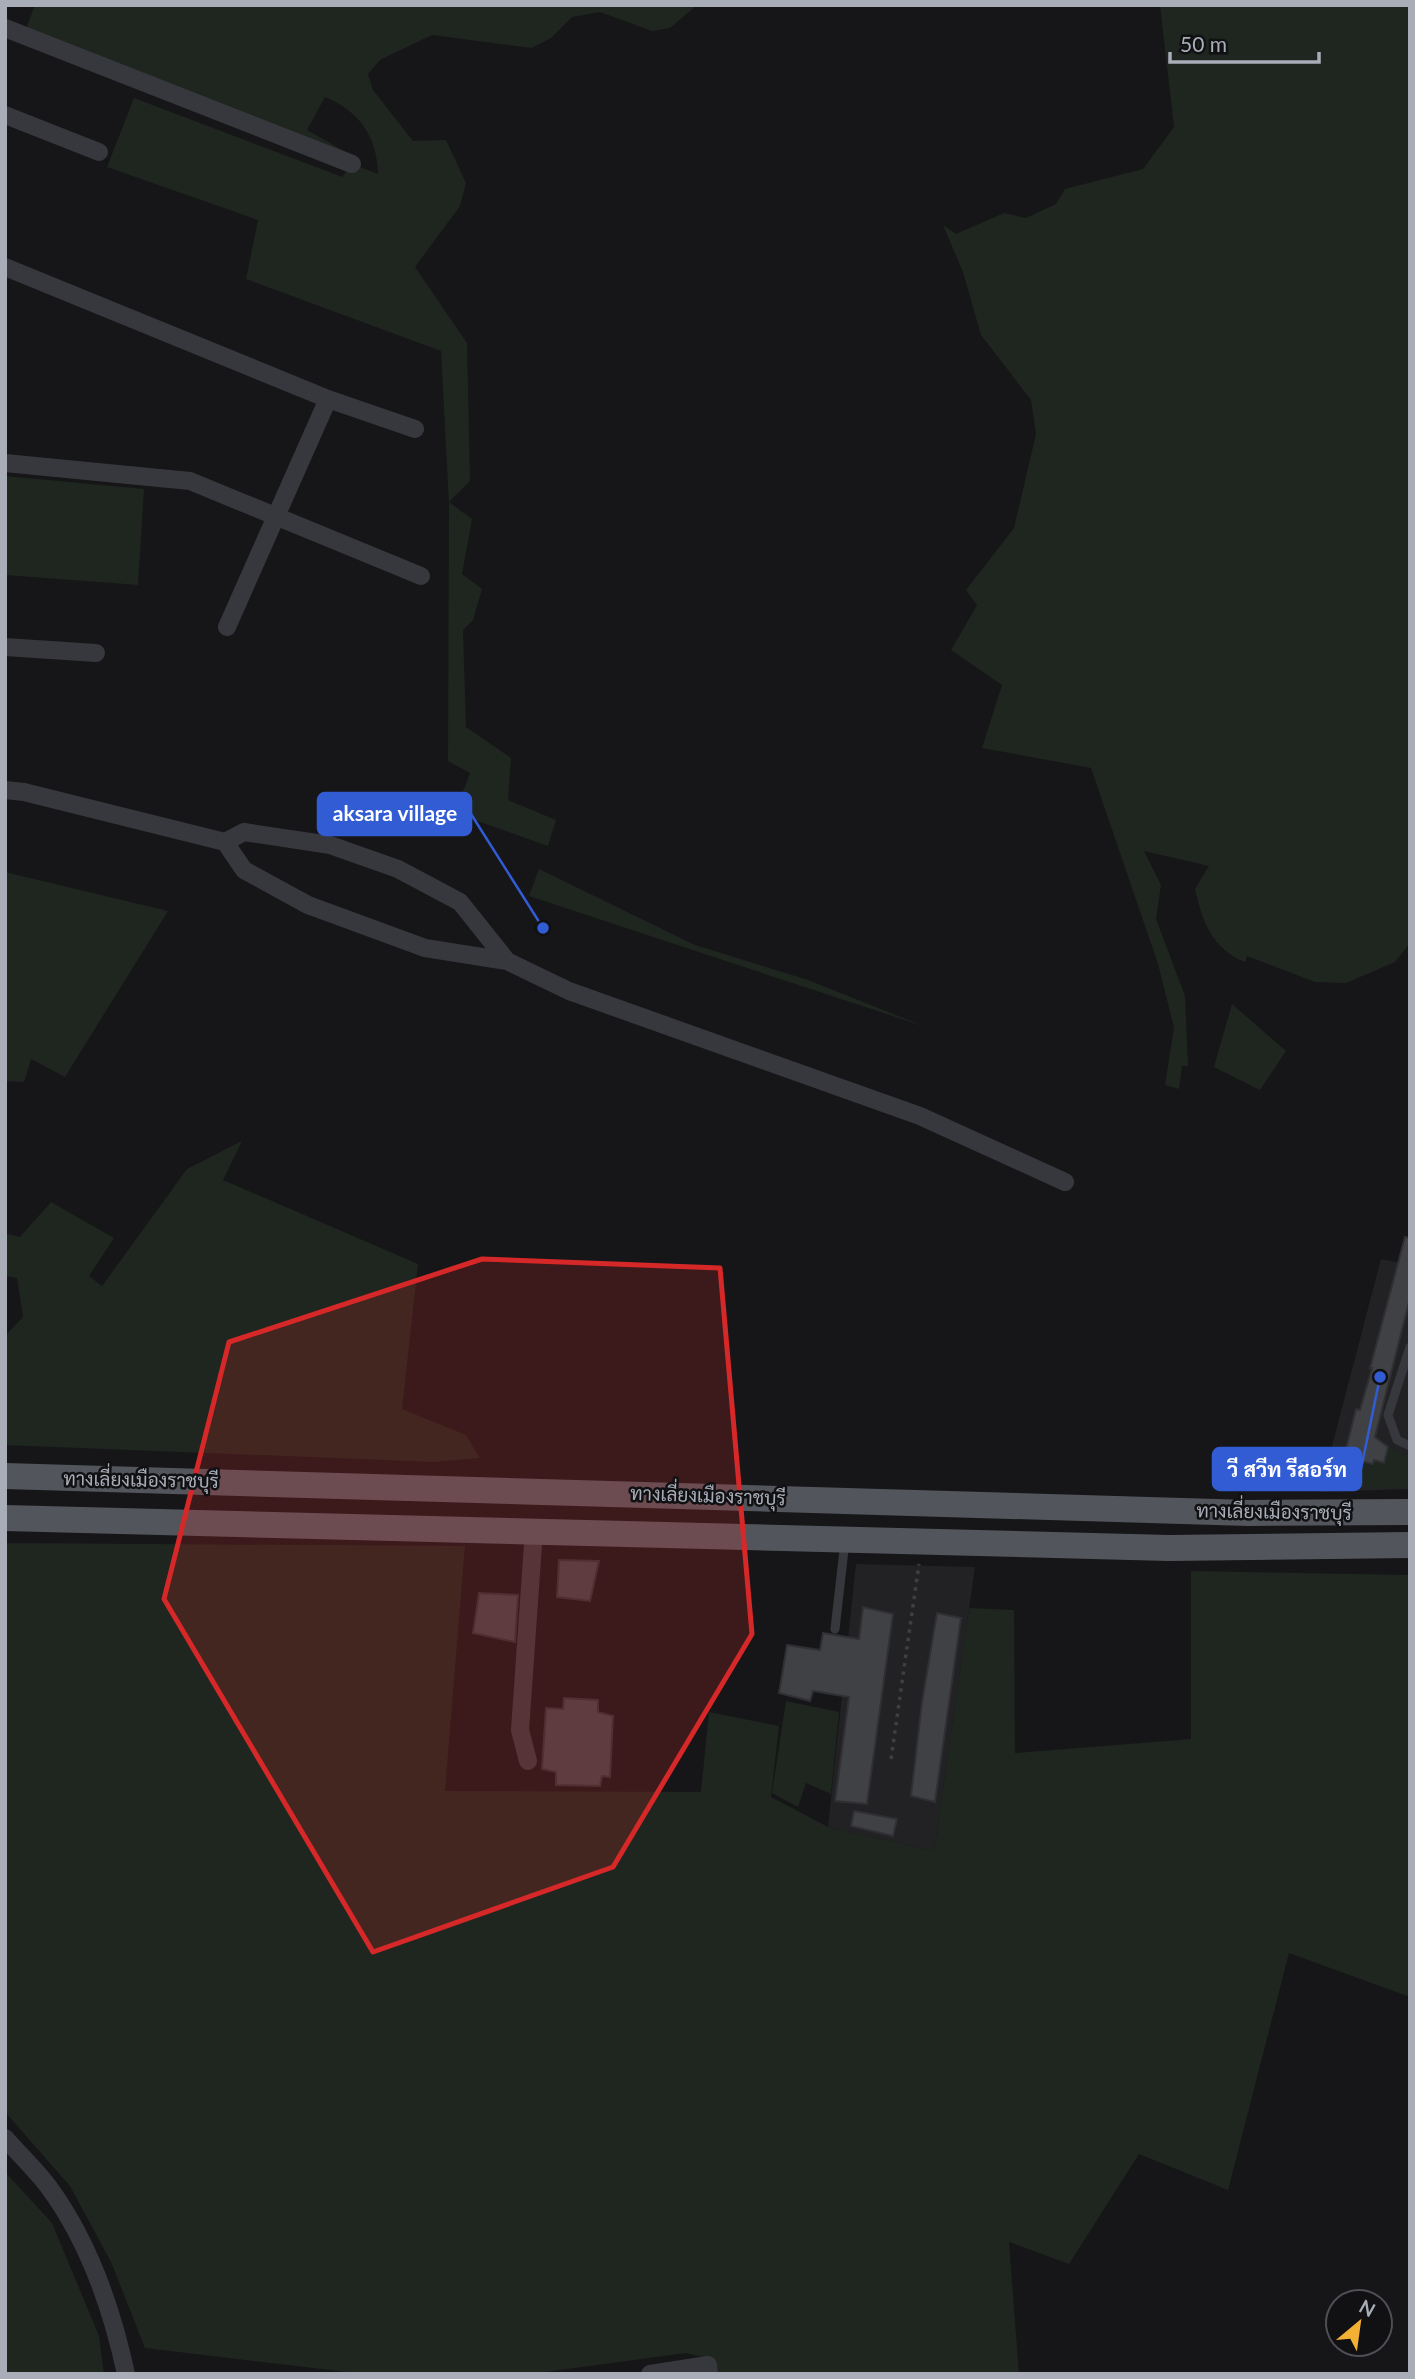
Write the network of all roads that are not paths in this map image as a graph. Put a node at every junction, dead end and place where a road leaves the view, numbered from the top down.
1 (5, 28) edge
2 (5, 114) edge
3 (99, 152) dead end
4 (352, 164) dead end
5 (5, 267) edge
6 (328, 399) junction
7 (415, 429) dead end
8 (5, 463) edge
9 (276, 516) junction
10 (421, 576) dead end
11 (227, 627) dead end
12 (5, 647) edge
13 (96, 653) dead end
14 (5, 790) edge
15 (225, 842) junction
16 (507, 961) junction
17 (1065, 1182) dead end
18 (1410, 1347) edge
19 (1410, 1446) edge
20 (5, 1476) edge
21 (1410, 1512) edge
22 (1249, 1513) junction
23 (5, 1518) edge
24 (534, 1530) junction
25 (846, 1539) junction
26 (1410, 1545) edge
27 (1249, 1547) junction
28 (835, 1629) dead end
29 (528, 1761) dead end
30 (5, 2138) edge
31 (126, 2374) edge
32 (650, 2374) edge
33 (709, 2374) edge

1 - 4 street
2 - 3 street
5 - 6 street
6 - 7 street
6 - 9 street
8 - 9 street
9 - 10 street
9 - 11 street
12 - 13 street
14 - 15 street
15 - 16 street
15 - 16 street
16 - 17 street
18 - 19 lane
20 - 22 main road, ทางเลี่ยงเมืองราชบุรี
21 - 22 main road, ทางเลี่ยงเมืองราชบุรี
22 - 27 main road
23 - 24 main road, ทางเลี่ยงเมืองราชบุรี
24 - 25 main road, ทางเลี่ยงเมืองราชบุรี
24 - 29 street
25 - 27 main road, ทางเลี่ยงเมืองราชบุรี
25 - 28 lane
26 - 27 main road, ทางเลี่ยงเมืองราชบุรี
30 - 31 street
32 - 33 street

